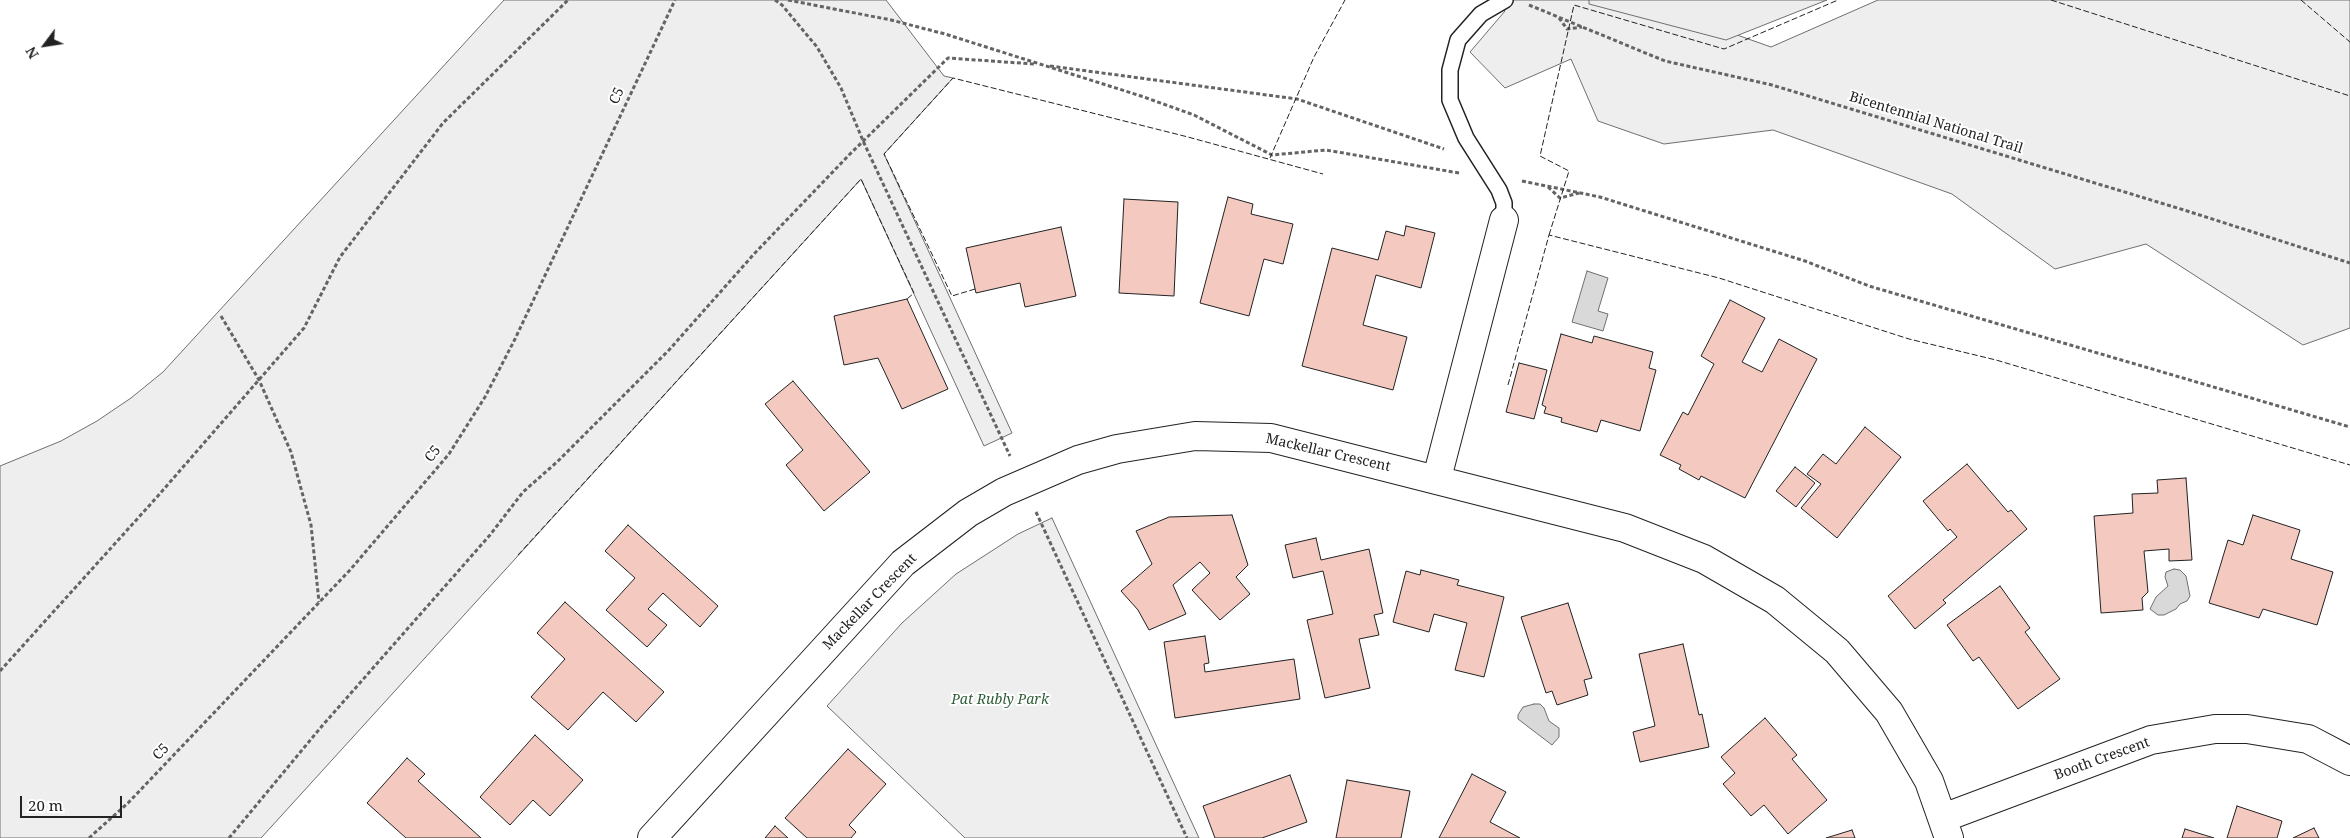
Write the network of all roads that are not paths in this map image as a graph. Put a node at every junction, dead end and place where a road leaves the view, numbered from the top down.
1 (1505, 0) edge
2 (1504, 220) joint
3 (1437, 478) junction
4 (2350, 761) edge
5 (1946, 828) edge
6 (652, 838) edge

1 - 2 lane
2 - 3 street
3 - 5 street, Mackellar Crescent
3 - 6 street, Mackellar Crescent
4 - 5 street, Booth Crescent

